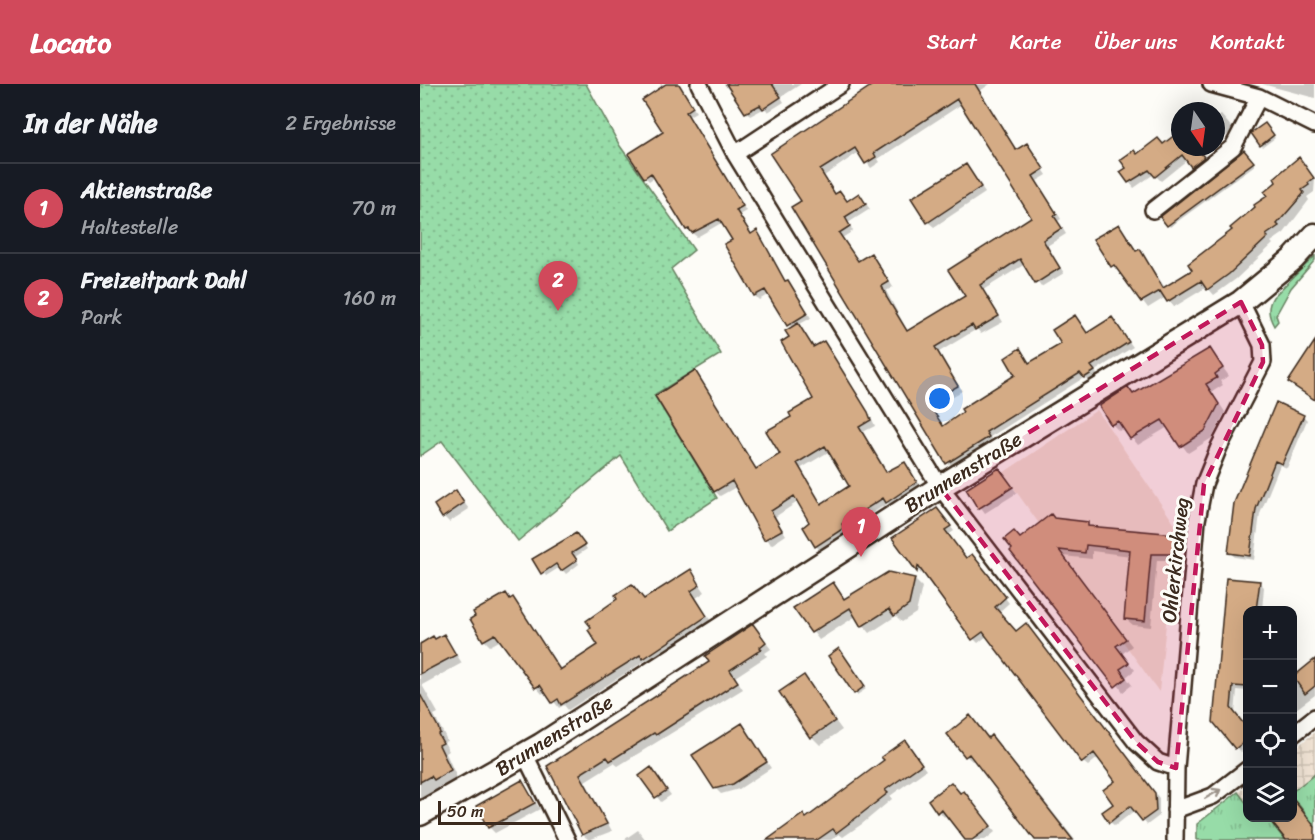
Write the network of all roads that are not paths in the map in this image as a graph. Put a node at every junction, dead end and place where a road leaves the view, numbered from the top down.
1 (699, 84) edge
2 (841, 84) edge
3 (1211, 84) edge
4 (1259, 97) junction
5 (1315, 125) edge
6 (735, 154) junction
7 (1153, 210) dead end
8 (1315, 235) edge
9 (1241, 302) junction
10 (940, 487) junction
11 (1315, 717) edge
12 (1297, 732) edge
13 (525, 755) junction
14 (1176, 768) junction
15 (1243, 773) edge
16 (1174, 810) junction
17 (420, 814) edge
18 (567, 840) edge
19 (1175, 840) edge

1 - 6 street
2 - 6 street
3 - 4 street
4 - 5 street
4 - 7 street
6 - 10 street
8 - 9 street, Brunnenstraße
9 - 10 street, Brunnenstraße
9 - 14 street, Ohlerkirchweg
10 - 13 street, Brunnenstraße
10 - 14 street
11 - 12 street
13 - 17 street, Brunnenstraße
13 - 18 street
14 - 16 street, Ohlerkirchweg
16 -> 15 street
16 - 19 street, Ohlerkirchweg

